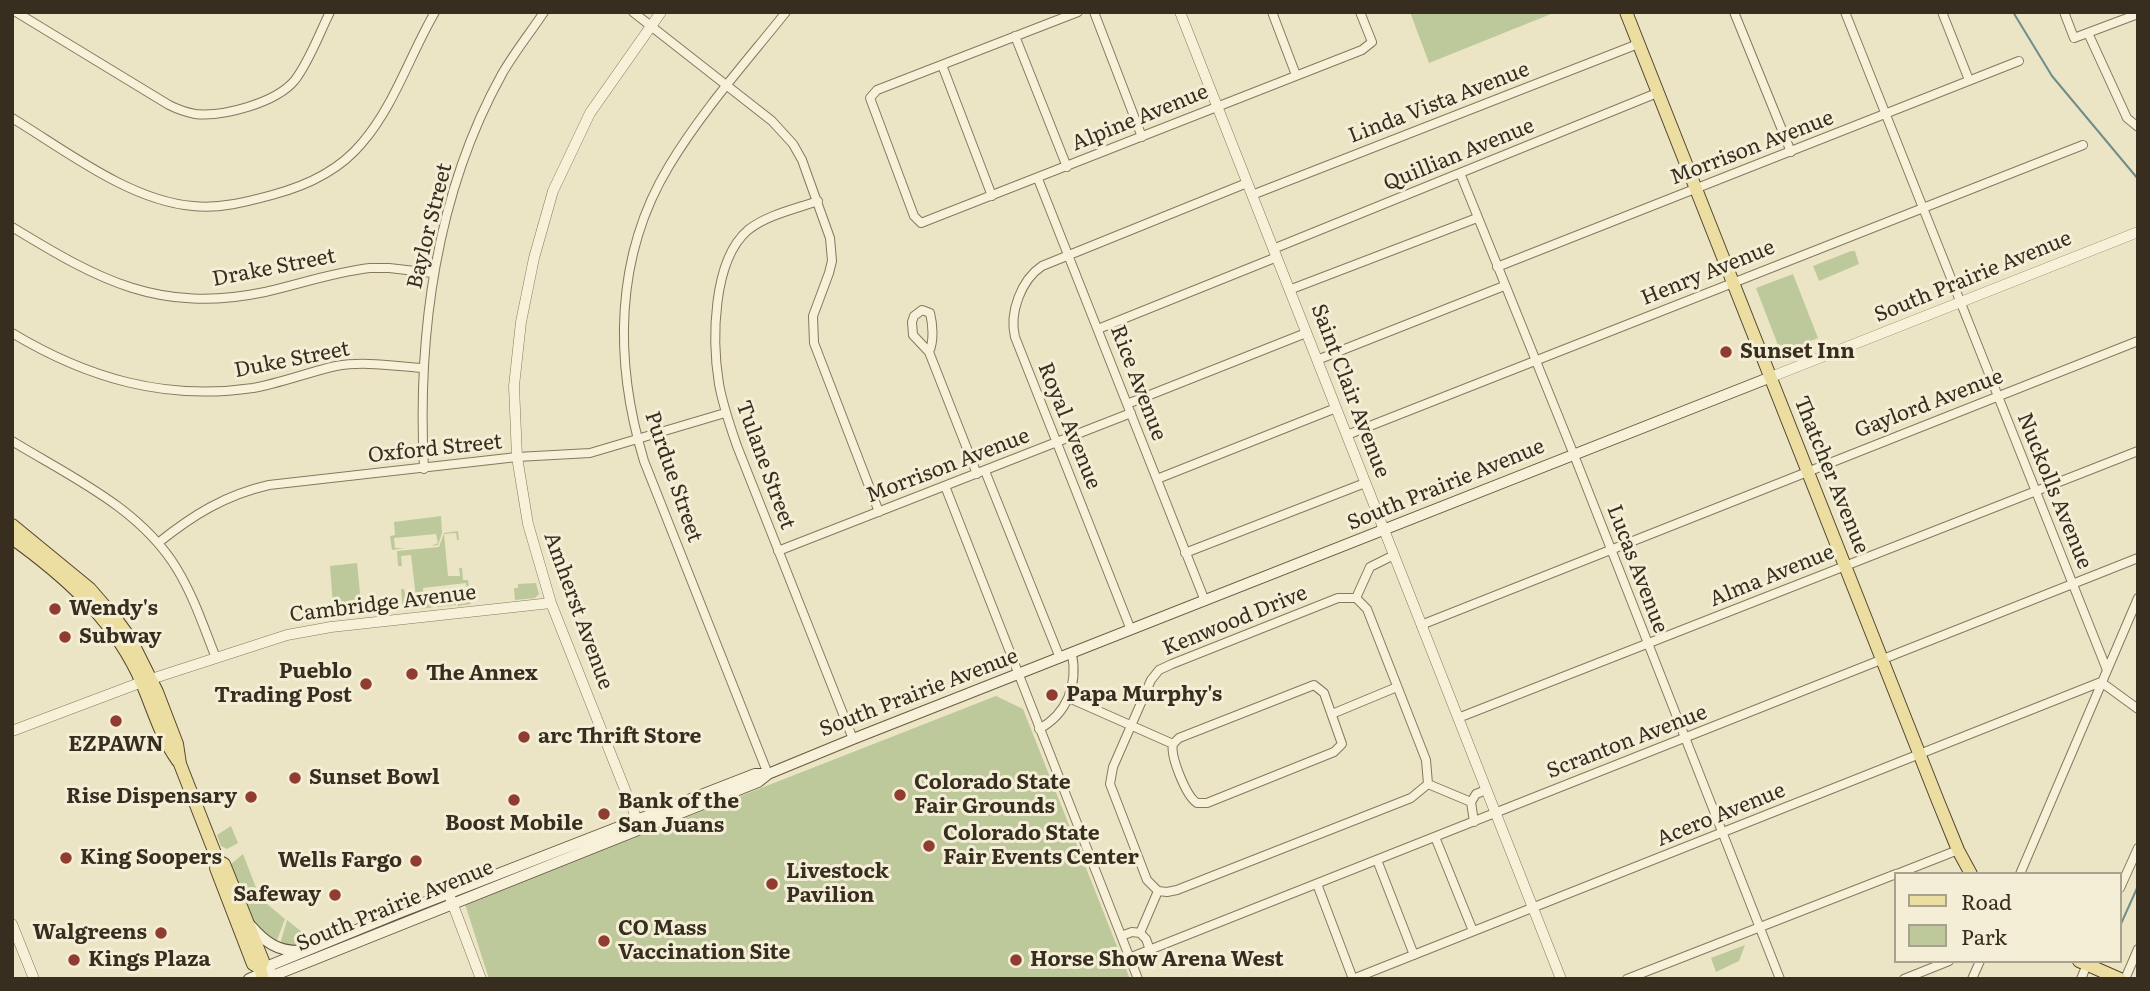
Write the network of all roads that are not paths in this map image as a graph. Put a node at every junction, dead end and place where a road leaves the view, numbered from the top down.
1 (16, 12) edge
2 (330, 12) edge
3 (435, 12) edge
4 (544, 12) edge
5 (634, 12) edge
6 (661, 12) edge
7 (786, 12) edge
8 (1078, 12) edge
9 (1094, 12) edge
10 (1180, 12) edge
11 (1272, 12) edge
12 (1360, 12) edge
13 (1626, 12) edge
14 (1734, 12) edge
15 (1846, 12) edge
16 (1942, 12) edge
17 (2064, 12) edge
18 (2138, 14) edge
19 (650, 26) junction
20 (2088, 33) junction
21 (1015, 36) junction
22 (1638, 44) junction
23 (2019, 61) dead end
24 (942, 65) junction
25 (1296, 75) junction
26 (1969, 80) junction
27 (728, 86) junction
28 (1657, 93) junction
29 (1217, 105) junction
30 (1886, 114) junction
31 (12, 118) edge
32 (2138, 127) edge
33 (1142, 137) junction
34 (2083, 145) dead end
35 (1791, 152) junction
36 (1067, 167) junction
37 (1460, 173) junction
38 (1038, 178) junction
39 (1247, 183) junction
40 (1697, 189) junction
41 (992, 195) junction
42 (1252, 195) junction
43 (818, 201) junction
44 (1923, 208) junction
45 (1477, 218) junction
46 (12, 227) edge
47 (2138, 232) edge
48 (1275, 253) junction
49 (1068, 255) junction
50 (1497, 267) junction
51 (433, 273) junction
52 (1733, 282) junction
53 (1504, 286) junction
54 (1289, 290) junction
55 (1960, 303) junction
56 (1098, 329) junction
57 (12, 333) edge
58 (1306, 333) junction
59 (2138, 341) edge
60 (929, 352) junction
61 (1317, 360) junction
62 (1534, 361) junction
63 (422, 368) junction
64 (1771, 377) junction
65 (1997, 397) junction
66 (1336, 408) junction
67 (1129, 409) junction
68 (725, 413) junction
69 (1347, 435) junction
70 (637, 438) junction
71 (12, 441) edge
72 (1057, 442) junction
73 (2138, 451) edge
74 (1574, 455) junction
75 (517, 457) junction
76 (424, 468) junction
77 (1808, 470) junction
78 (981, 472) junction
79 (1157, 479) junction
80 (1365, 483) junction
81 (945, 486) junction
82 (2035, 491) junction
83 (879, 512) junction
84 (12, 524) edge
85 (1384, 530) junction
86 (12, 538) edge
87 (158, 543) junction
88 (1610, 550) junction
89 (778, 551) junction
90 (1185, 553) junction
91 (1394, 555) junction
92 (2138, 558) edge
93 (1846, 565) junction
94 (2072, 584) junction
95 (1356, 598) junction
96 (2138, 598) edge
97 (1205, 601) junction
98 (551, 603) junction
99 (1421, 625) junction
100 (1131, 630) junction
101 (1648, 644) junction
102 (1072, 654) junction
103 (216, 658) junction
104 (1060, 659) junction
105 (1882, 660) junction
106 (2106, 670) junction
107 (1018, 675) junction
108 (147, 680) junction
109 (2101, 682) junction
110 (1397, 687) junction
111 (1069, 698) junction
112 (2138, 709) edge
113 (1332, 714) junction
114 (1458, 718) junction
115 (1131, 725) junction
116 (1039, 729) junction
117 (12, 731) edge
118 (1685, 739) junction
119 (853, 740) junction
120 (1173, 744) junction
121 (1920, 754) junction
122 (768, 774) junction
123 (1428, 784) junction
124 (1486, 790) junction
125 (1471, 802) junction
126 (1495, 813) junction
127 (1474, 822) junction
128 (638, 824) junction
129 (1723, 833) junction
130 (1435, 837) junction
131 (2138, 848) edge
132 (1958, 850) junction
133 (1377, 860) junction
134 (218, 861) junction
135 (2020, 871) edge
136 (1901, 872) edge
137 (1970, 872) edge
138 (1895, 874) edge
139 (1317, 884) junction
140 (2122, 884) edge
141 (1157, 891) junction
142 (450, 898) junction
143 (1533, 908) junction
144 (248, 923) junction
145 (12, 924) edge
146 (1760, 928) junction
147 (1473, 931) junction
148 (1140, 933) junction
149 (1121, 936) junction
150 (2138, 949) edge
151 (1150, 950) junction
152 (305, 951) junction
153 (1414, 955) junction
154 (1129, 958) junction
155 (1944, 963) edge
156 (1979, 963) edge
157 (2087, 964) edge
158 (263, 973) edge
159 (2120, 978) edge
160 (34, 979) edge
161 (249, 979) edge
162 (481, 979) edge
163 (1138, 979) edge
164 (1353, 979) edge
165 (1561, 979) edge
166 (1627, 979) edge
167 (1780, 979) edge
168 (1903, 979) edge
169 (1972, 979) edge
170 (2081, 979) edge

1 - 2 street
3 - 31 street
4 - 51 street, Baylor Street
5 - 19 street
6 - 19 street, Amherst Avenue
7 - 27 street, Purdue Street
8 - 21 street
9 - 33 street
10 - 29 street, Saint Clair Avenue
11 - 25 street
12 - 25 street, Alpine Avenue
13 - 22 main road, Thatcher Avenue
14 - 35 street
15 - 30 street, Nuckolls Avenue
16 - 26 street
17 - 20 street
18 - 20 street
19 - 27 street
19 - 75 street, Amherst Avenue
20 - 32 street
21 - 24 street
21 - 36 street
22 - 28 main road, Thatcher Avenue
22 - 42 street, Linda Vista Avenue
23 - 26 street, Morrison Avenue
24 - 41 street
24 - 41 street, Alpine Avenue
25 - 29 street, Alpine Avenue
26 - 30 street, Morrison Avenue
27 - 43 street
27 - 70 street, Purdue Street
28 - 37 street, Quillian Avenue
28 - 40 main road, Thatcher Avenue
29 - 33 street, Alpine Avenue
29 - 39 street, Saint Clair Avenue
30 - 35 street, Morrison Avenue
30 - 44 street, Nuckolls Avenue
33 - 36 street, Alpine Avenue
34 - 44 street, Henry Avenue
35 - 40 street, Morrison Avenue
36 - 38 street, Alpine Avenue
37 - 45 street, Lucas Avenue
37 - 48 street, Quillian Avenue
38 - 41 street, Alpine Avenue
38 - 49 street, Rice Avenue
39 - 42 street, Saint Clair Avenue
39 - 49 street, Royal Avenue
40 - 50 street, Morrison Avenue
40 - 52 main road, Thatcher Avenue
42 - 48 street, Saint Clair Avenue
43 - 68 street, Tulane Street
43 - 83 street
44 - 52 street, Henry Avenue
44 - 55 street, Nuckolls Avenue
45 - 50 street, Lucas Avenue
45 - 54 street
46 - 51 street, Drake Street
47 - 55 street, South Prairie Avenue
48 - 54 street, Saint Clair Avenue
48 - 56 street, Quillian Avenue
49 - 56 street, Rice Avenue
49 - 72 street, Royal Avenue
50 - 53 street, Lucas Avenue
51 - 63 street, Baylor Street
52 - 62 street, Henry Avenue
52 - 64 main road, Thatcher Avenue
53 - 61 street
53 - 62 street, Lucas Avenue
54 - 58 street, Saint Clair Avenue
55 - 64 street, South Prairie Avenue
55 - 65 street, Nuckolls Avenue
56 - 67 street, Rice Avenue
57 - 63 street, Duke Street
58 - 61 street, Saint Clair Avenue
58 - 67 street, Morrison Avenue
59 - 65 street, Gaylord Avenue
60 - 60 street
60 - 78 street
61 - 66 street, Saint Clair Avenue
62 - 69 street, Henry Avenue
62 - 74 street, Lucas Avenue
63 - 76 street, Baylor Street
64 - 74 main road, South Prairie Avenue
64 - 77 main road, Thatcher Avenue
65 - 77 street, Gaylord Avenue
65 - 82 street, Nuckolls Avenue
66 - 69 street, Saint Clair Avenue
66 - 79 street
67 - 72 street, Morrison Avenue
67 - 79 street, Rice Avenue
68 - 70 street, Oxford Street
68 - 89 street, Tulane Street
69 - 80 street, Saint Clair Avenue
70 - 75 street, Oxford Street
70 - 122 street, Purdue Street
71 - 87 street
72 - 78 street, Morrison Avenue
72 - 100 street, Royal Avenue
73 - 82 street, Alma Avenue
74 - 85 main road, South Prairie Avenue
74 - 88 street, Lucas Avenue
75 - 76 street, Oxford Street
75 - 98 street, Amherst Avenue
76 - 87 street, Oxford Street
77 - 88 street, Gaylord Avenue
77 - 93 main road, Thatcher Avenue
78 - 81 street, Morrison Avenue
78 - 104 street
79 - 90 street, Rice Avenue
80 - 85 street, Saint Clair Avenue
80 - 90 street
81 - 83 street, Morrison Avenue
81 - 107 street
82 - 93 street, Alma Avenue
82 - 94 street, Nuckolls Avenue
83 - 89 street, Morrison Avenue
84 - 108 main road
85 - 91 street, Saint Clair Avenue
85 - 97 main road, South Prairie Avenue
86 - 108 main road
87 - 103 street
88 - 99 street, Gaylord Avenue
88 - 101 street, Lucas Avenue
89 - 119 street, Tulane Street
90 - 97 street, Rice Avenue
91 - 95 street
91 - 99 street, Saint Clair Avenue
92 - 94 street, Scranton Avenue
93 - 101 street, Alma Avenue
93 - 105 main road, Thatcher Avenue
94 - 105 street, Scranton Avenue
94 - 106 street, Nuckolls Avenue
95 - 110 street
95 - 115 street, Kenwood Drive
96 - 106 street
97 - 100 main road, South Prairie Avenue
98 - 103 street, Cambridge Avenue
98 - 128 street, Amherst Avenue
99 - 114 street, Saint Clair Avenue
100 - 102 main road, South Prairie Avenue
101 - 114 street, Alma Avenue
101 - 118 street, Lucas Avenue
102 - 104 main road, South Prairie Avenue
102 - 111 street
103 - 108 street, Cambridge Avenue
104 - 107 main road, South Prairie Avenue
105 - 118 street, Scranton Avenue
105 - 121 main road, Thatcher Avenue
106 - 109 street
107 - 116 street
107 - 119 main road, South Prairie Avenue
108 - 117 street, Cambridge Avenue
108 - 134 main road
109 - 112 street
109 - 121 street, Acero Avenue
109 - 135 street
110 - 113 street
110 - 123 street
111 - 115 street
111 - 116 street
113 - 120 street
113 - 120 street
114 - 124 street, Saint Clair Avenue
115 - 120 street
115 - 141 street, Kenwood Drive
116 - 149 street
118 - 126 street, Scranton Avenue
118 - 129 street, Lucas Avenue
119 - 122 main road, South Prairie Avenue
121 - 129 street, Acero Avenue
121 - 132 main road, Thatcher Avenue
122 - 128 main road, South Prairie Avenue
123 - 125 street
123 - 141 street
124 - 125 street
124 - 126 street, Saint Clair Avenue
125 - 127 street
126 - 127 street, Scranton Avenue
126 - 143 street, Saint Clair Avenue
127 - 130 street, Scranton Avenue
128 - 142 main road, South Prairie Avenue
129 - 143 street, Acero Avenue
129 - 146 street, Lucas Avenue
130 - 133 street, Scranton Avenue
130 - 147 street
131 - 140 street
132 - 136 street
132 - 137 main road, Thatcher Avenue
133 - 139 street, Scranton Avenue
133 - 153 street
134 - 144 main road
134 - 158 main road
138 - 146 street
139 - 151 street, Scranton Avenue
139 - 164 street
141 - 148 street
142 - 152 main road, South Prairie Avenue
142 - 158 main road, South Prairie Avenue
142 - 162 street
143 - 147 street, Acero Avenue
143 - 165 street, Saint Clair Avenue
144 - 152 main road
144 - 158 main road
145 - 160 street
146 - 166 street
146 - 167 street, Lucas Avenue
147 - 153 street, Acero Avenue
148 - 149 street
148 - 151 street
149 - 154 street
150 - 159 street
151 - 154 street, Scranton Avenue
152 - 158 main road, South Prairie Avenue
153 - 164 street, Acero Avenue
154 - 163 street
155 - 168 street
156 - 169 street
157 - 159 main road
157 - 170 street
158 - 161 main road, South Prairie Avenue

